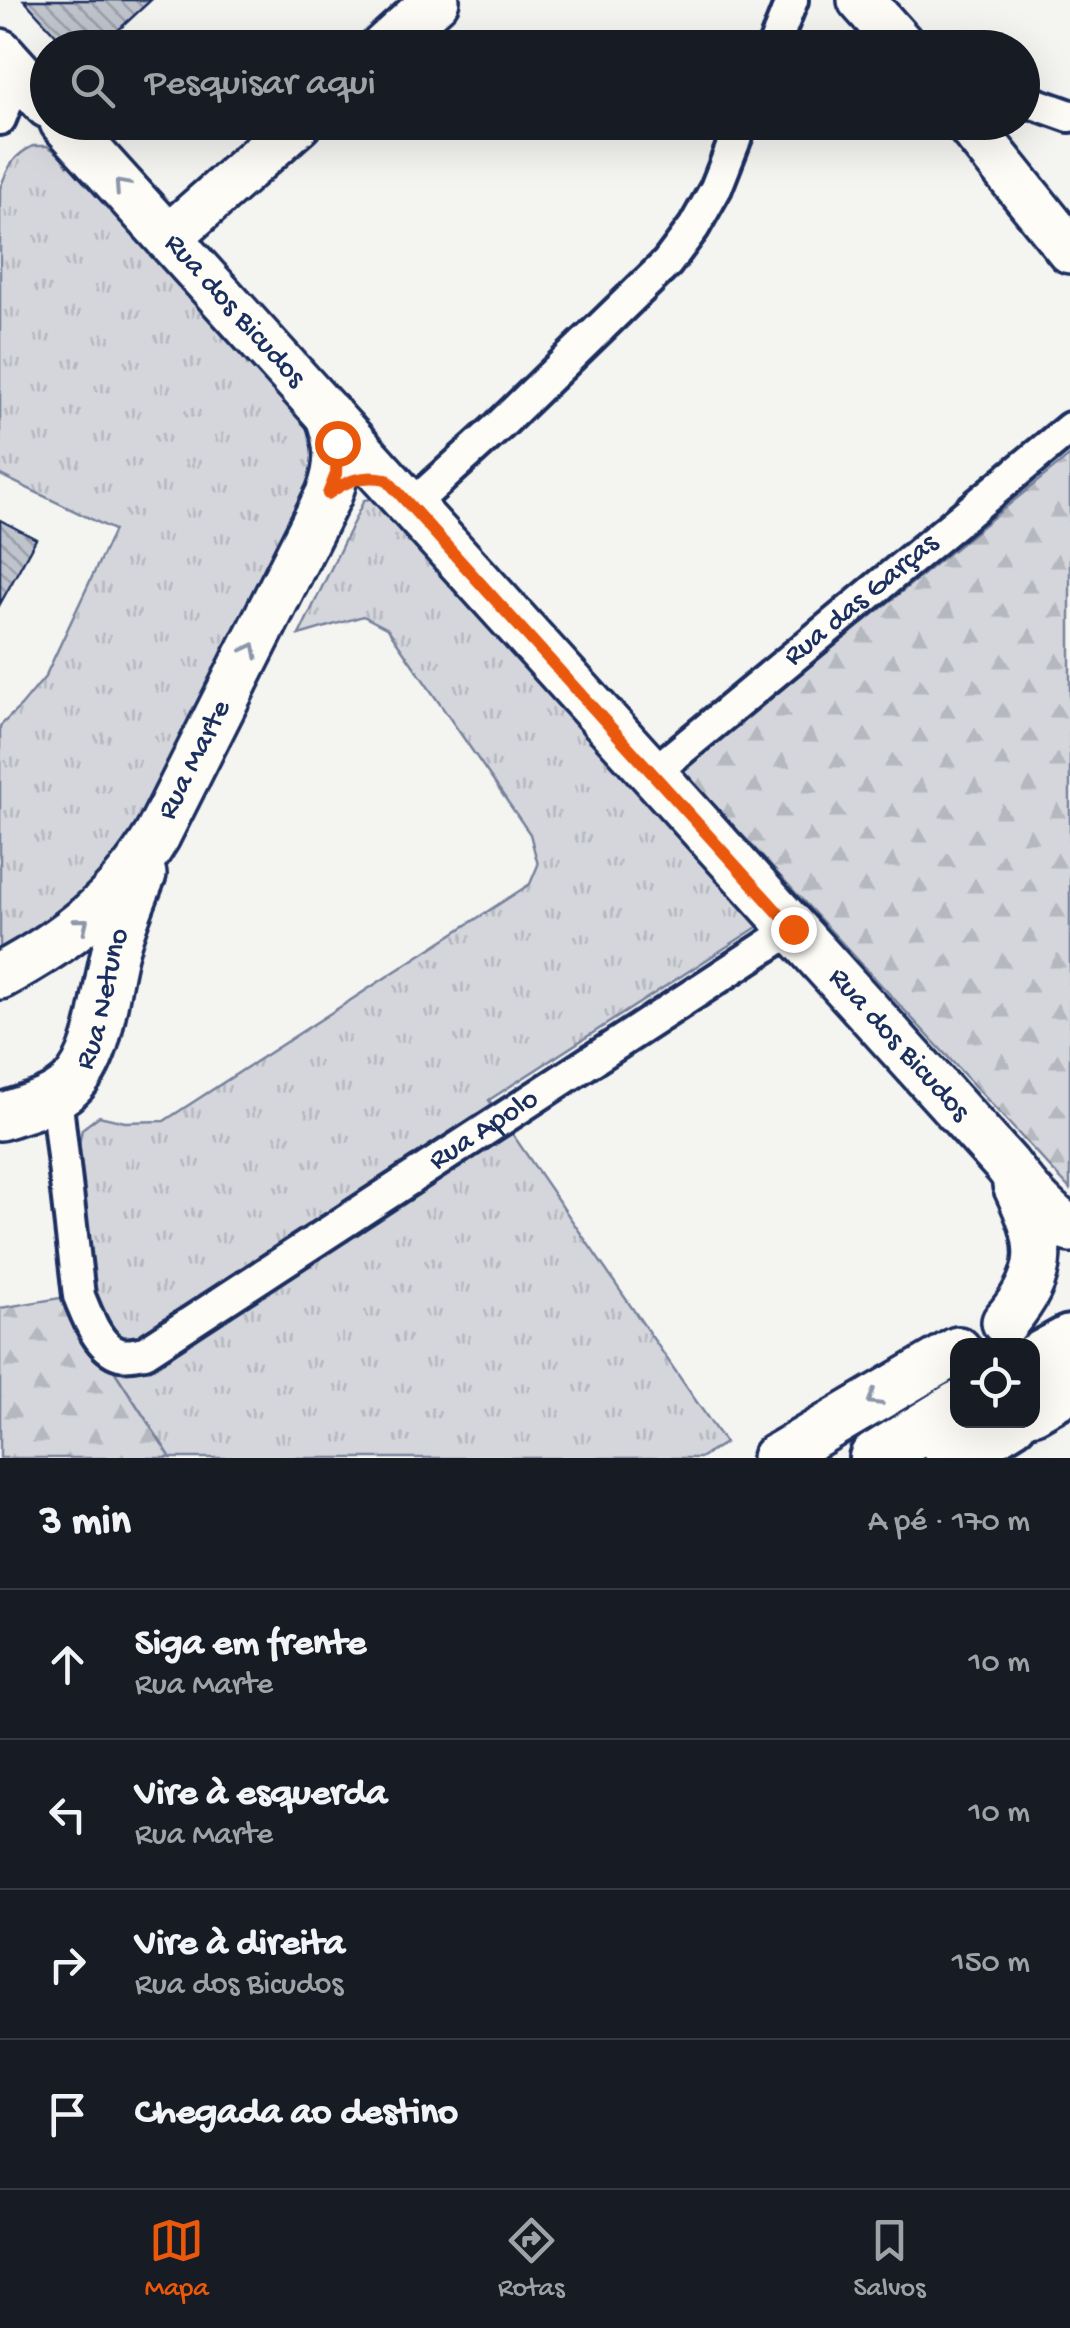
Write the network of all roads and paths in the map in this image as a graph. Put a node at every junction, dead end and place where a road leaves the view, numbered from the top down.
1 (436, 0) edge
2 (792, 0) edge
3 (861, 0) edge
4 (402, 30) edge
5 (780, 30) edge
6 (888, 30) edge
7 (22, 77) edge
8 (1040, 106) edge
9 (1070, 116) edge
10 (0, 119) edge
11 (80, 140) edge
12 (279, 140) edge
13 (735, 140) edge
14 (981, 140) edge
15 (168, 238) junction
16 (1070, 250) edge
17 (328, 414) junction
18 (1070, 428) edge
19 (398, 492) junction
20 (328, 494) junction
21 (652, 774) junction
22 (157, 836) junction
23 (793, 929) junction
24 (0, 976) edge
25 (19, 1107) edge
26 (1007, 1166) junction
27 (1070, 1229) edge
28 (1070, 1282) edge
29 (1020, 1338) edge
30 (1022, 1338) edge
31 (1070, 1340) edge
32 (1040, 1341) edge
33 (950, 1355) edge
34 (1070, 1386) edge
35 (1040, 1403) edge
36 (950, 1412) edge
37 (999, 1428) edge
38 (775, 1458) edge
39 (875, 1458) edge
40 (951, 1458) edge

1 - 4 main road
2 - 5 street
3 - 6 main road
7 - 10 street
8 - 9 street
15 -> 11 main road, Rua dos Bicudos
12 - 15 main road
13 - 19 street
14 - 16 main road
15 - 17 main road, Rua dos Bicudos
17 - 19 main road, Rua dos Bicudos
17 - 20 main road, Rua Marte
18 - 21 street, Rua das Garças
19 - 20 main road
19 - 21 main road, Rua dos Bicudos
22 -> 20 main road, Rua Marte
21 - 23 main road, Rua dos Bicudos
24 -> 22 main road, Rua Marte
22 - 25 main road, Rua Netuno
23 - 25 street, Rua Apolo
23 - 26 main road, Rua dos Bicudos
26 - 27 main road, Rua dos Bicudos
26 - 29 main road, Rua dos Bicudos
28 - 30 main road
31 - 32 main road
33 -> 38 main road
34 - 35 main road
36 - 39 main road
37 - 40 main road

